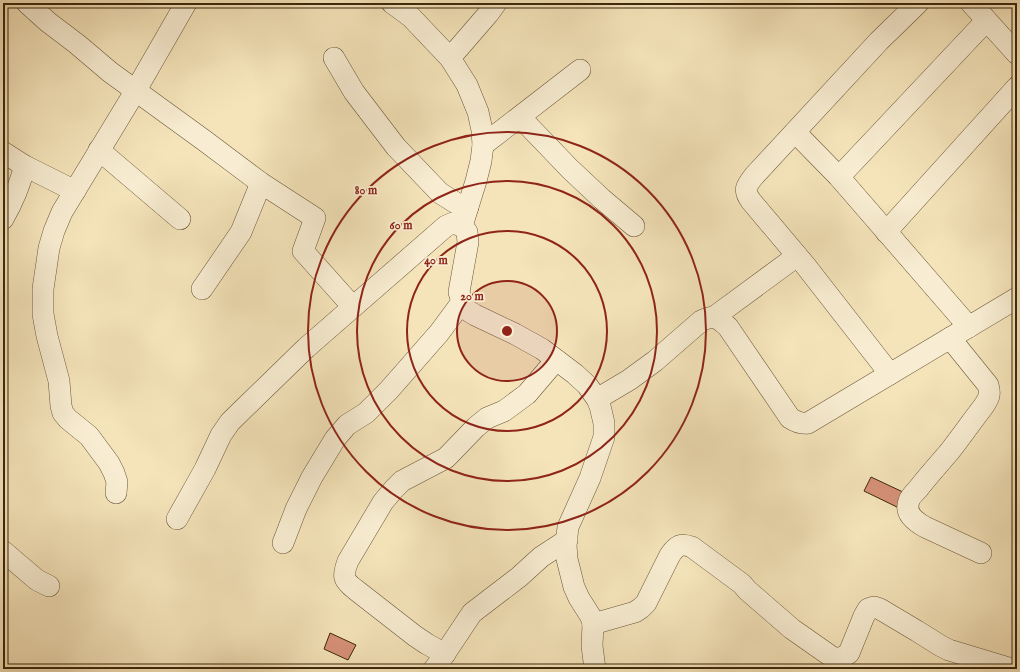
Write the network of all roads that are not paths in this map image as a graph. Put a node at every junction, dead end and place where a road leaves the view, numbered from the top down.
1 (27, 3) edge
2 (186, 3) edge
3 (392, 3) edge
4 (496, 3) edge
5 (918, 3) edge
6 (971, 3) edge
7 (986, 21) junction
8 (1017, 54) edge
9 (334, 58) dead end
10 (450, 58) junction
11 (580, 70) dead end
12 (1017, 87) edge
13 (136, 90) junction
14 (520, 117) junction
15 (795, 132) junction
16 (483, 146) junction
17 (99, 150) junction
18 (3, 152) edge
19 (25, 166) junction
20 (839, 177) junction
21 (260, 183) junction
22 (75, 191) junction
23 (465, 216) junction
24 (3, 219) edge
25 (180, 219) dead end
26 (634, 226) dead end
27 (886, 232) junction
28 (797, 256) junction
29 (202, 289) dead end
30 (1017, 298) edge
31 (462, 302) junction
32 (353, 306) junction
33 (714, 317) junction
34 (969, 327) junction
35 (950, 338) junction
36 (556, 360) junction
37 (890, 374) junction
38 (597, 400) junction
39 (116, 493) dead end
40 (177, 519) dead end
41 (567, 540) junction
42 (283, 543) dead end
43 (3, 551) edge
44 (981, 553) dead end
45 (49, 586) dead end
46 (593, 624) junction
47 (439, 661) edge
48 (595, 669) edge
49 (1012, 669) edge

1 - 13 street
2 - 13 street
3 - 10 street
4 - 10 street
5 - 15 street
6 - 7 street
7 - 8 street
7 - 20 street
9 - 23 street
10 - 16 street
11 - 14 street
12 - 27 street
13 - 17 street
13 - 21 street
14 - 16 street
14 - 26 street
15 - 20 street
15 - 28 street
16 - 23 street
17 - 22 street
17 - 25 street
18 - 19 street
19 - 22 street
19 - 24 street
20 - 27 street
21 - 29 street
21 - 32 street
22 - 39 street
23 - 31 street
23 - 32 street
27 - 34 street
28 - 33 street
28 - 37 street
30 - 34 street
31 - 36 street
31 - 42 street
32 - 40 street
33 - 37 street
33 - 38 street
34 - 35 street
35 - 37 street
35 - 44 street
36 - 38 street
36 - 47 street
38 - 41 street
41 - 46 street
41 - 47 street
43 - 45 street
46 - 48 street
46 - 49 street

